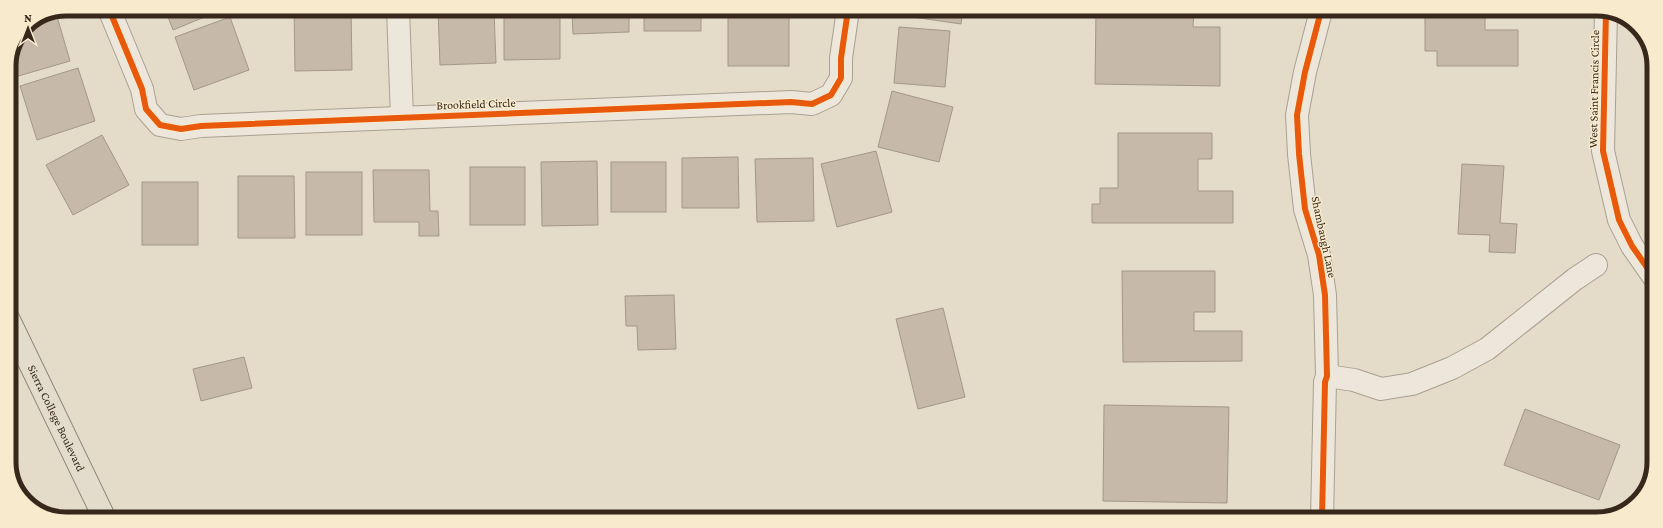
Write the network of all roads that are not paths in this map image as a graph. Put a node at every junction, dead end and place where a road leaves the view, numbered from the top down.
1 (112, 16) edge
2 (398, 16) edge
3 (847, 16) edge
4 (1321, 16) edge
5 (1606, 17) edge
6 (402, 118) junction
7 (1596, 265) dead end
8 (1647, 267) edge
9 (16, 335) edge
10 (1327, 376) junction
11 (102, 512) edge
12 (1322, 512) edge

1 - 6 street, Brookfield Circle
2 - 6 street
3 - 6 street, Brookfield Circle
4 - 10 street, Shambaugh Lane
5 - 8 street, West Saint Francis Circle
7 - 10 street
9 - 11 main road, Sierra College Boulevard
10 - 12 street, Shambaugh Lane

